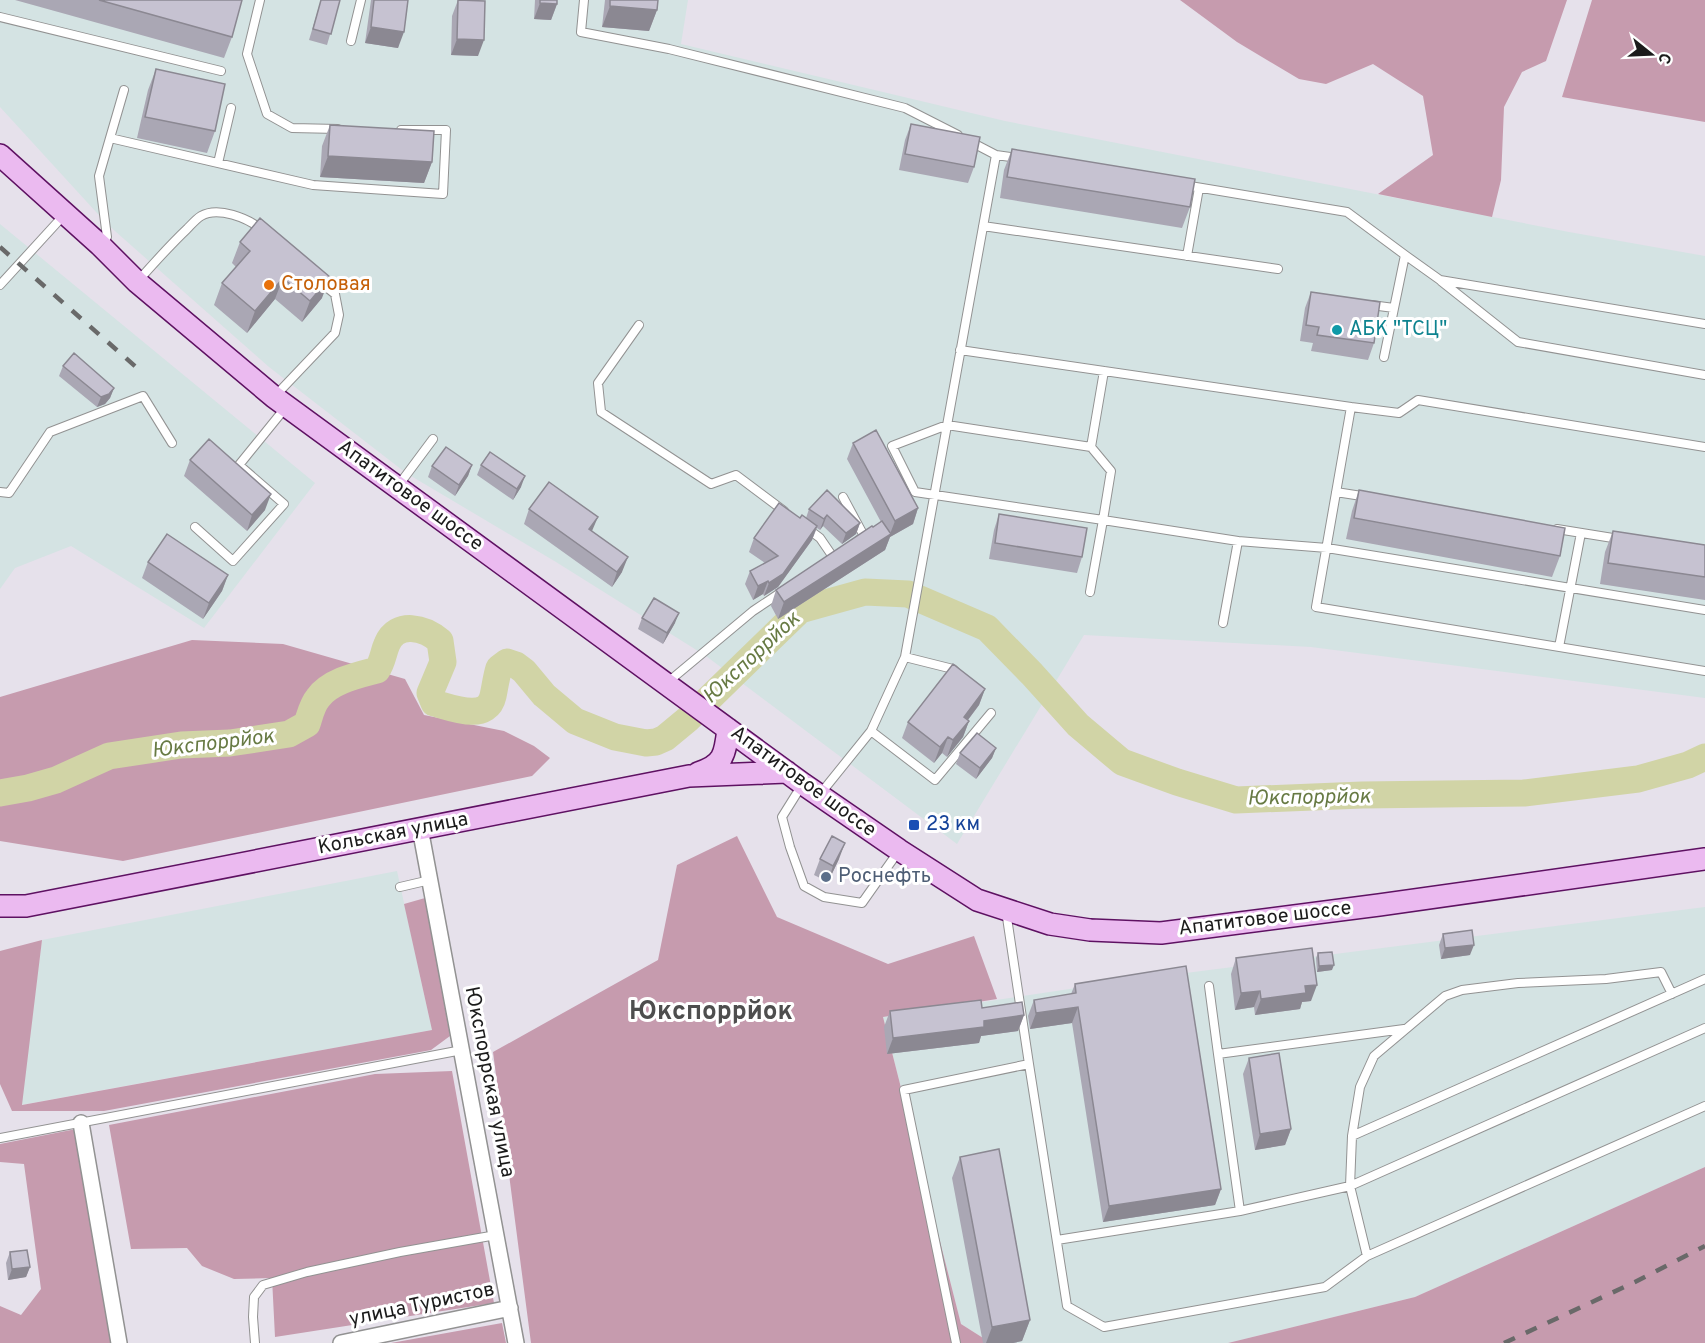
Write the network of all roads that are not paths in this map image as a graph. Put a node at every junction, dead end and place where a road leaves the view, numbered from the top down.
1 (260, 0) edge
2 (361, 0) edge
3 (584, 0) edge
4 (0, 17) edge
5 (351, 41) dead end
6 (221, 71) dead end
7 (124, 90) dead end
8 (231, 108) dead end
9 (351, 129) edge
10 (387, 129) edge
11 (110, 138) junction
12 (996, 155) junction
13 (1, 156) edge
14 (1030, 160) edge
15 (218, 163) junction
16 (1177, 184) edge
17 (1199, 188) junction
18 (65, 213) junction
19 (983, 226) junction
20 (272, 239) edge
21 (100, 245) junction
22 (1405, 255) junction
23 (1187, 256) junction
24 (1278, 269) dead end
25 (317, 279) edge
26 (1440, 280) junction
27 (137, 282) junction
28 (0, 285) edge
29 (1360, 303) edge
30 (1394, 308) junction
31 (1705, 324) edge
32 (639, 325) dead end
33 (960, 350) junction
34 (1384, 357) dead end
35 (1104, 371) junction
36 (1705, 375) edge
37 (281, 401) junction
38 (1351, 407) junction
39 (947, 425) junction
40 (433, 439) dead end
41 (172, 443) dead end
42 (1091, 447) junction
43 (1705, 447) edge
44 (397, 487) junction
45 (0, 492) edge
46 (1336, 492) junction
47 (934, 495) junction
48 (843, 497) dead end
49 (1371, 498) edge
50 (792, 517) edge
51 (1103, 520) junction
52 (801, 524) edge
53 (195, 527) dead end
54 (1546, 527) edge
55 (1581, 532) junction
56 (1626, 540) edge
57 (856, 541) edge
58 (1238, 541) junction
59 (1326, 548) junction
60 (841, 552) edge
61 (833, 557) junction
62 (824, 563) edge
63 (788, 587) edge
64 (1570, 588) junction
65 (1090, 592) dead end
66 (1705, 609) edge
67 (1223, 623) dead end
68 (1559, 647) junction
69 (905, 655) junction
70 (1705, 671) edge
71 (961, 676) edge
72 (666, 684) junction
73 (991, 713) dead end
74 (722, 724) junction
75 (872, 731) junction
76 (689, 776) junction
77 (803, 783) junction
78 (420, 828) junction
79 (899, 850) junction
80 (1705, 859) edge
81 (430, 880) junction
82 (400, 887) dead end
83 (0, 906) edge
84 (26, 906) junction
85 (1006, 911) junction
86 (0, 912) edge
87 (1705, 979) edge
88 (1209, 986) dead end
89 (1672, 994) junction
90 (1705, 1028) edge
91 (1404, 1029) junction
92 (462, 1050) junction
93 (1218, 1054) junction
94 (1029, 1064) junction
95 (1705, 1106) edge
96 (81, 1123) junction
97 (1352, 1136) junction
98 (0, 1138) edge
99 (1350, 1186) junction
100 (1240, 1211) junction
101 (496, 1235) junction
102 (1057, 1240) junction
103 (1367, 1256) junction
104 (510, 1308) junction
105 (119, 1343) edge
106 (255, 1343) edge
107 (341, 1343) edge
108 (516, 1343) edge
109 (956, 1343) edge

1 - 9 lane
2 - 5 lane
3 - 12 lane
4 - 6 lane
7 - 11 lane
8 - 15 lane
10 - 15 lane
11 - 15 lane
11 - 21 lane
12 - 14 lane
12 - 19 lane
13 - 18 street, Апатитовое шоссе
16 - 17 lane
17 - 22 lane
17 - 23 lane
18 - 21 street, Апатитовое шоссе
18 - 28 lane
19 - 23 lane
19 - 33 lane
20 - 27 lane
21 - 27 street, Апатитовое шоссе
22 - 26 lane
22 - 30 lane
23 - 24 lane
25 - 37 lane
26 - 31 lane
26 - 36 lane
27 - 37 street, Апатитовое шоссе
29 - 30 lane
30 - 34 lane
32 - 50 lane
33 - 35 lane
33 - 39 lane
35 - 38 lane
35 - 42 lane
37 - 44 street, Апатитовое шоссе
37 - 53 lane
38 - 43 lane
38 - 46 lane
39 - 42 lane
39 - 47 lane
39 - 47 lane
40 - 44 lane
41 - 45 lane
42 - 51 lane
44 - 72 street, Апатитовое шоссе
46 - 49 lane
46 - 59 lane
47 - 51 lane
47 - 69 lane
48 - 57 lane
51 - 58 lane
51 - 65 lane
52 - 61 lane
54 - 55 lane
55 - 56 lane
55 - 64 lane
58 - 59 lane
58 - 67 lane
59 - 64 lane
59 - 68 lane
60 - 61 lane
61 - 62 lane
63 - 72 lane
64 - 66 lane
64 - 68 lane
68 - 70 lane
69 - 71 lane
69 - 75 lane
72 - 74 street, Апатитовое шоссе
73 - 75 lane
74 - 76 street
74 - 77 street, Апатитовое шоссе
75 - 77 lane
76 - 77 street, Кольская улица
76 - 78 street, Кольская улица
77 - 79 street, Апатитовое шоссе
77 - 79 lane
78 - 81 street, Юкспоррская улица
78 - 84 street, Кольская улица
79 - 85 street, Апатитовое шоссе
80 - 85 street, Апатитовое шоссе
81 - 82 lane
81 - 92 street, Юкспоррская улица
83 - 84 street, Кольская улица
84 - 86 lane
85 - 94 lane
87 - 89 lane
88 - 93 lane
89 - 91 lane
89 - 97 lane
90 - 99 lane
91 - 93 lane
91 - 97 lane
92 - 96 lane
92 - 101 street, Юкспоррская улица
93 - 100 lane
94 - 102 lane
94 - 109 lane
95 - 103 lane
96 - 98 lane
96 - 105 street
97 - 99 lane
99 - 100 lane
99 - 103 lane
100 - 102 lane
101 - 104 street, Юкспоррская улица
101 - 106 lane
102 - 103 lane
104 - 107 street, улица Туристов
104 - 108 street, Юкспоррская улица

